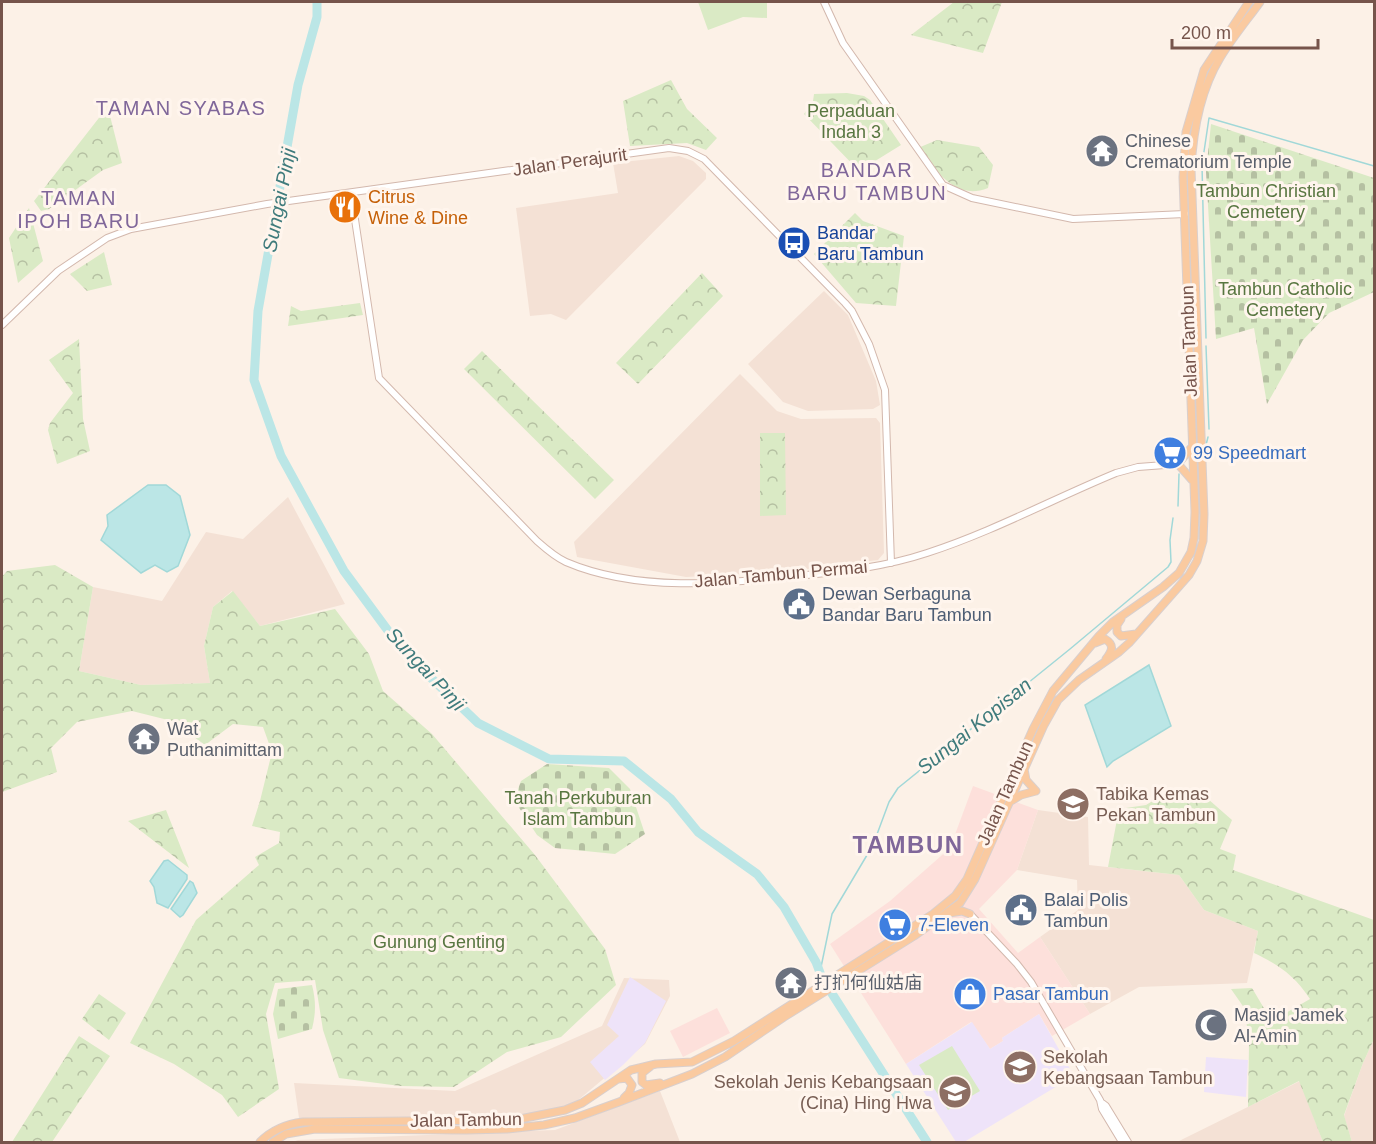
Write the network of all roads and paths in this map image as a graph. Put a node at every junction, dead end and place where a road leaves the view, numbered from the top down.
1 (824, 2) edge
2 (1249, 2) edge
3 (1260, 2) edge
4 (351, 193) junction
5 (1185, 214) junction
6 (2, 325) edge
7 (1192, 446) junction
8 (1178, 464) junction
9 (1193, 483) junction
10 (891, 562) junction
11 (1125, 614) junction
12 (1137, 634) junction
13 (1086, 651) junction
14 (1102, 664) junction
15 (1024, 770) junction
16 (1009, 803) junction
17 (968, 893) junction
18 (947, 914) junction
19 (970, 914) junction
20 (837, 980) junction
21 (820, 991) junction
22 (656, 1064) junction
23 (674, 1080) junction
24 (610, 1082) junction
25 (619, 1102) junction
26 (1102, 1103) junction
27 (260, 1143) edge
28 (273, 1143) edge
29 (1122, 1143) edge
30 (1128, 1143) edge

1 - 5 street
2 - 5 main road, Jalan Tambun
3 - 12 main road, Jalan Tambun
4 - 6 street, Jalan Perajurit
4 - 10 street, Jalan Tambun Permai
4 - 10 street, Jalan Perajurit
5 - 7 main road, Jalan Tambun
7 - 8 main road
7 - 9 main road, Jalan Tambun
8 - 9 main road
8 - 10 street, Jalan Tambun Permai
9 - 11 main road, Jalan Tambun
11 - 12 main road
11 - 13 main road, Jalan Tambun
12 - 14 main road, Jalan Tambun
13 - 14 main road
13 - 20 main road, Jalan Tambun
14 - 15 main road, Jalan Tambun
15 - 16 main road, Jalan Tambun
15 - 16 main road
16 - 17 main road, Jalan Tambun
17 - 18 main road, Jalan Tambun
17 - 19 main road
18 - 19 main road
18 - 20 main road, Jalan Tambun
19 - 26 street
20 - 21 main road, Jalan Tambun
21 - 22 main road, Jalan Tambun
21 - 23 main road, Jalan Tambun
22 - 23 main road
22 - 24 main road, Jalan Tambun
23 - 25 main road, Jalan Tambun
24 - 25 main road
24 - 27 main road, Jalan Tambun
25 - 28 main road, Jalan Tambun
26 - 29 street
26 - 30 street

